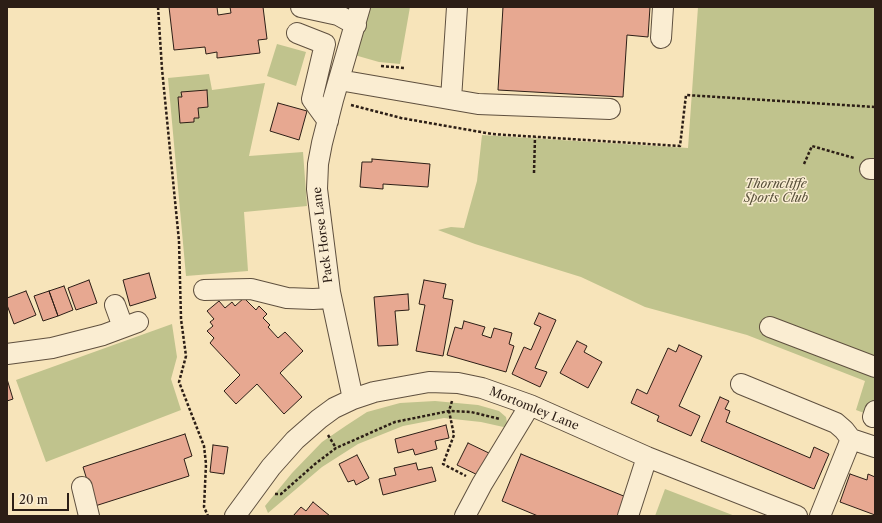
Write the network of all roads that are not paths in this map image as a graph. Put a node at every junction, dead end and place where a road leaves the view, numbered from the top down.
1 (301, 7) edge
2 (457, 7) edge
3 (663, 7) edge
4 (358, 16) edge
5 (297, 33) dead end
6 (661, 38) dead end
7 (339, 80) junction
8 (451, 99) junction
9 (610, 109) dead end
10 (328, 121) junction
11 (204, 290) dead end
12 (331, 298) junction
13 (114, 305) dead end
14 (770, 327) dead end
15 (7, 354) edge
16 (875, 367) edge
17 (741, 384) dead end
18 (353, 399) junction
19 (530, 404) junction
20 (851, 439) junction
21 (875, 447) edge
22 (647, 457) junction
23 (82, 487) dead end
24 (89, 516) edge
25 (235, 516) edge
26 (465, 516) edge
27 (628, 516) edge
28 (797, 516) edge
29 (820, 516) edge

1 - 4 street
2 - 8 street
3 - 6 street
4 - 7 street, Pack Horse Lane
5 - 10 street
7 - 8 street
7 - 10 street, Pack Horse Lane
8 - 9 street
10 - 12 street, Pack Horse Lane
11 - 12 street
12 - 18 street, Pack Horse Lane
13 - 15 street
14 - 16 street
17 - 20 street
18 - 19 street, Mortomley Lane
18 - 25 street, Mortomley Lane
19 - 22 street, Mortomley Lane
19 - 26 street
20 - 21 street
20 - 29 street
22 - 27 street
22 - 28 street, Mortomley Lane
23 - 24 street

